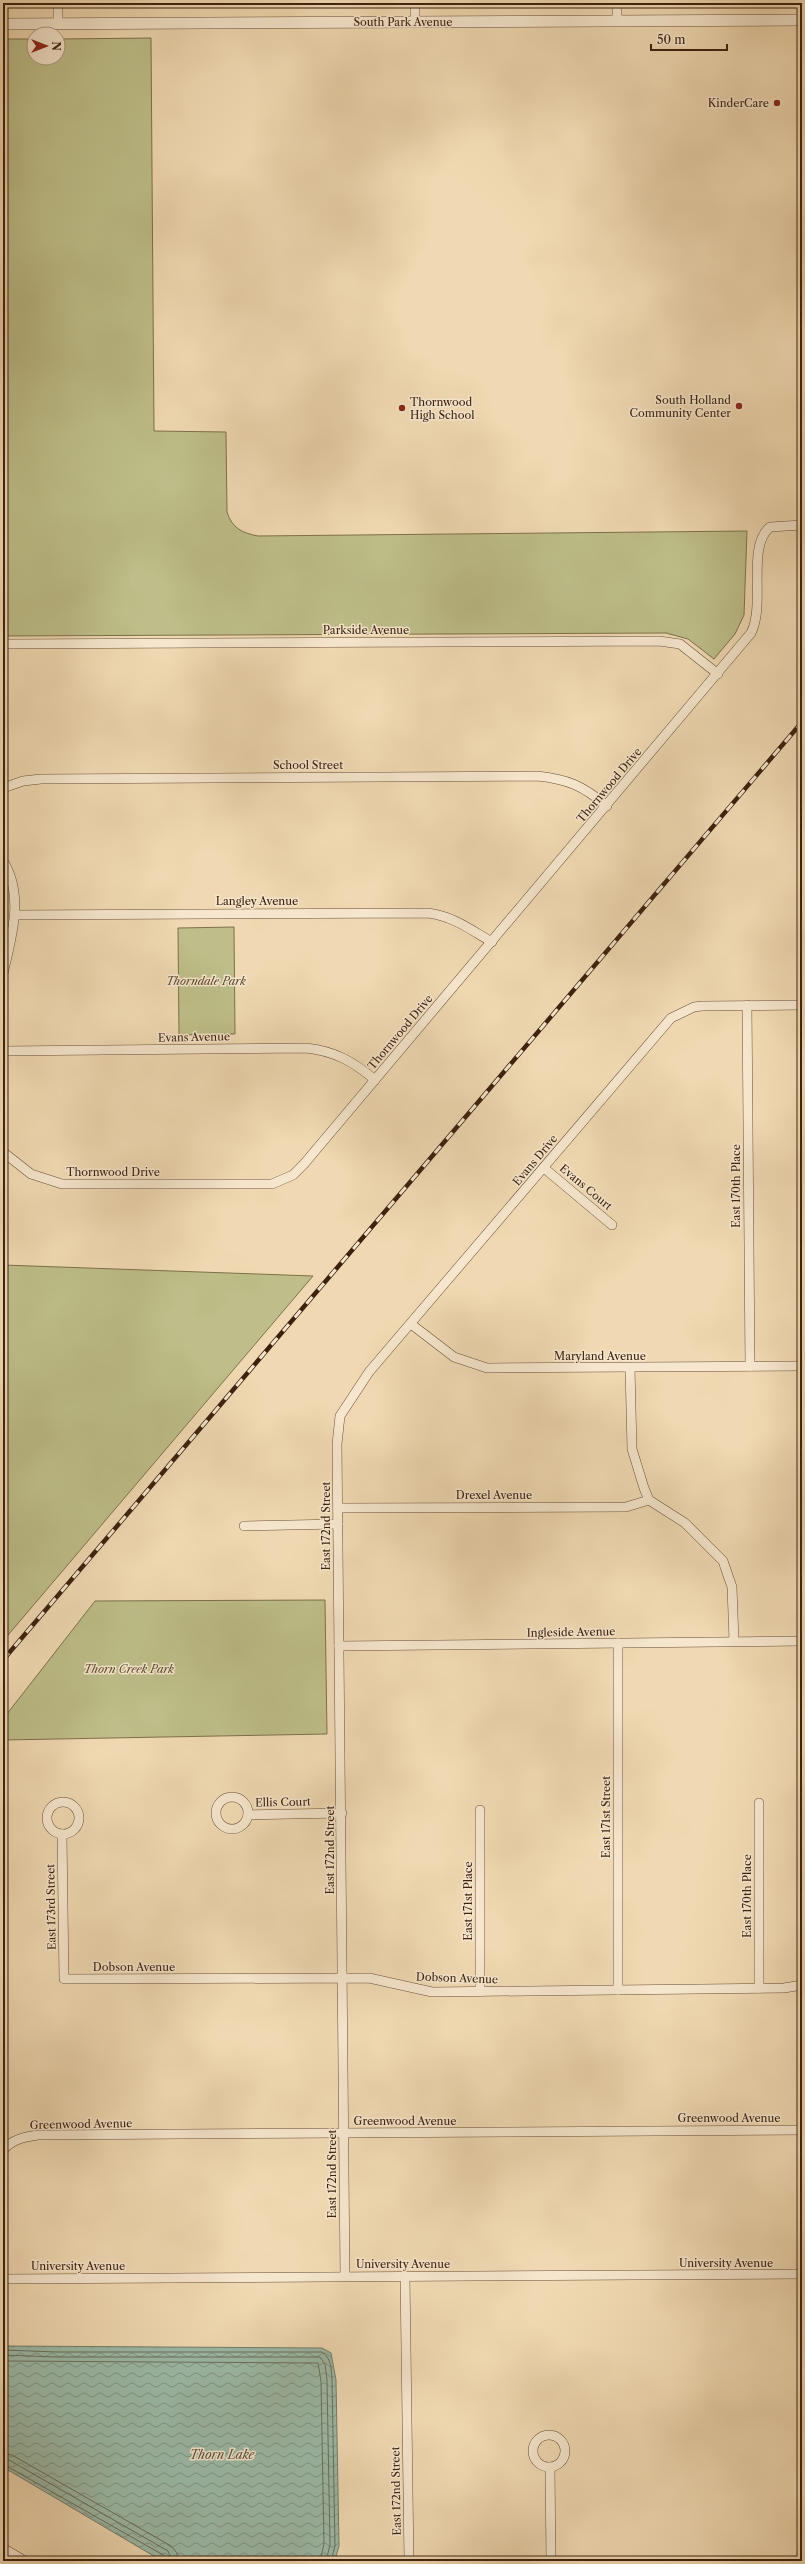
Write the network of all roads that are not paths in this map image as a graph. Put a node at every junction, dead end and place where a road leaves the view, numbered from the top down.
1 (58, 3) edge
2 (415, 3) edge
3 (617, 3) edge
4 (802, 20) edge
5 (618, 21) junction
6 (415, 22) junction
7 (3, 24) edge
8 (58, 24) junction
9 (802, 525) edge
10 (3, 644) edge
11 (718, 674) junction
12 (3, 788) edge
13 (607, 806) junction
14 (3, 861) edge
15 (15, 914) junction
16 (492, 942) junction
17 (3, 974) edge
18 (747, 1005) junction
19 (802, 1005) edge
20 (3, 1051) edge
21 (375, 1080) junction
22 (3, 1152) edge
23 (544, 1168) junction
24 (612, 1225) dead end
25 (411, 1324) junction
26 (750, 1366) junction
27 (802, 1366) edge
28 (630, 1368) junction
29 (339, 1424) joint
30 (649, 1500) junction
31 (338, 1508) junction
32 (338, 1524) junction
33 (244, 1526) dead end
34 (734, 1641) junction
35 (802, 1641) edge
36 (618, 1643) junction
37 (340, 1646) junction
38 (759, 1803) dead end
39 (480, 1810) dead end
40 (342, 1813) junction
41 (248, 1815) dead end
42 (62, 1834) dead end
43 (343, 1978) junction
44 (64, 1979) joint
45 (802, 1985) edge
46 (759, 1988) junction
47 (618, 1990) junction
48 (480, 1992) junction
49 (802, 2130) edge
50 (343, 2134) junction
51 (3, 2150) edge
52 (802, 2274) edge
53 (345, 2276) junction
54 (405, 2277) junction
55 (3, 2278) edge
56 (550, 2467) dead end
57 (3, 2548) edge
58 (25, 2561) edge
59 (409, 2561) edge
60 (551, 2561) edge

1 - 8 street
2 - 6 street
3 - 5 street
4 - 5 street, South Park Avenue
5 - 6 street, South Park Avenue
6 - 8 street, South Park Avenue
7 - 8 street, South Park Avenue
9 - 11 street
10 - 11 street, Parkside Avenue
11 - 13 street, Thornwood Drive
12 - 13 street, School Street
13 - 16 street, Thornwood Drive
14 - 15 street
15 - 16 street, Langley Avenue
15 - 17 street
16 - 21 street, Thornwood Drive
18 - 19 street, Evans Drive
18 - 23 street, Evans Drive
18 - 26 street, East 170th Place
20 - 21 street, Evans Avenue
21 - 22 street, Thornwood Drive
23 - 24 street, Evans Court
23 - 25 street, Evans Drive
25 - 28 street, Maryland Avenue
25 - 29 street, Evans Drive
26 - 27 street, Maryland Avenue
26 - 28 street, Maryland Avenue
28 - 30 street
29 - 31 street, East 172nd Street
30 - 31 street, Drexel Avenue
30 - 34 street
31 - 32 street, East 172nd Street
32 - 33 street
32 - 37 street, East 172nd Street
34 - 35 street, Ingleside Avenue
34 - 36 street, Ingleside Avenue
36 - 37 street, Ingleside Avenue
36 - 47 street, East 171st Street
37 - 40 street, East 172nd Street
38 - 46 street, East 170th Place
39 - 48 street, East 171st Place
40 - 41 street, Ellis Court
40 - 43 street, East 172nd Street
42 - 44 street, East 173rd Street
43 - 44 street, Dobson Avenue
43 - 48 street, Dobson Avenue
43 - 50 street, East 172nd Street
45 - 46 street, Dobson Avenue
46 - 47 street, Dobson Avenue
47 - 48 street, Dobson Avenue
49 - 50 street, Greenwood Avenue
50 - 51 street, Greenwood Avenue
50 - 53 street, East 172nd Street
52 - 54 street, University Avenue
53 - 54 street, University Avenue
53 - 55 street, University Avenue
54 - 59 street, East 172nd Street
56 - 60 street
57 - 58 street

